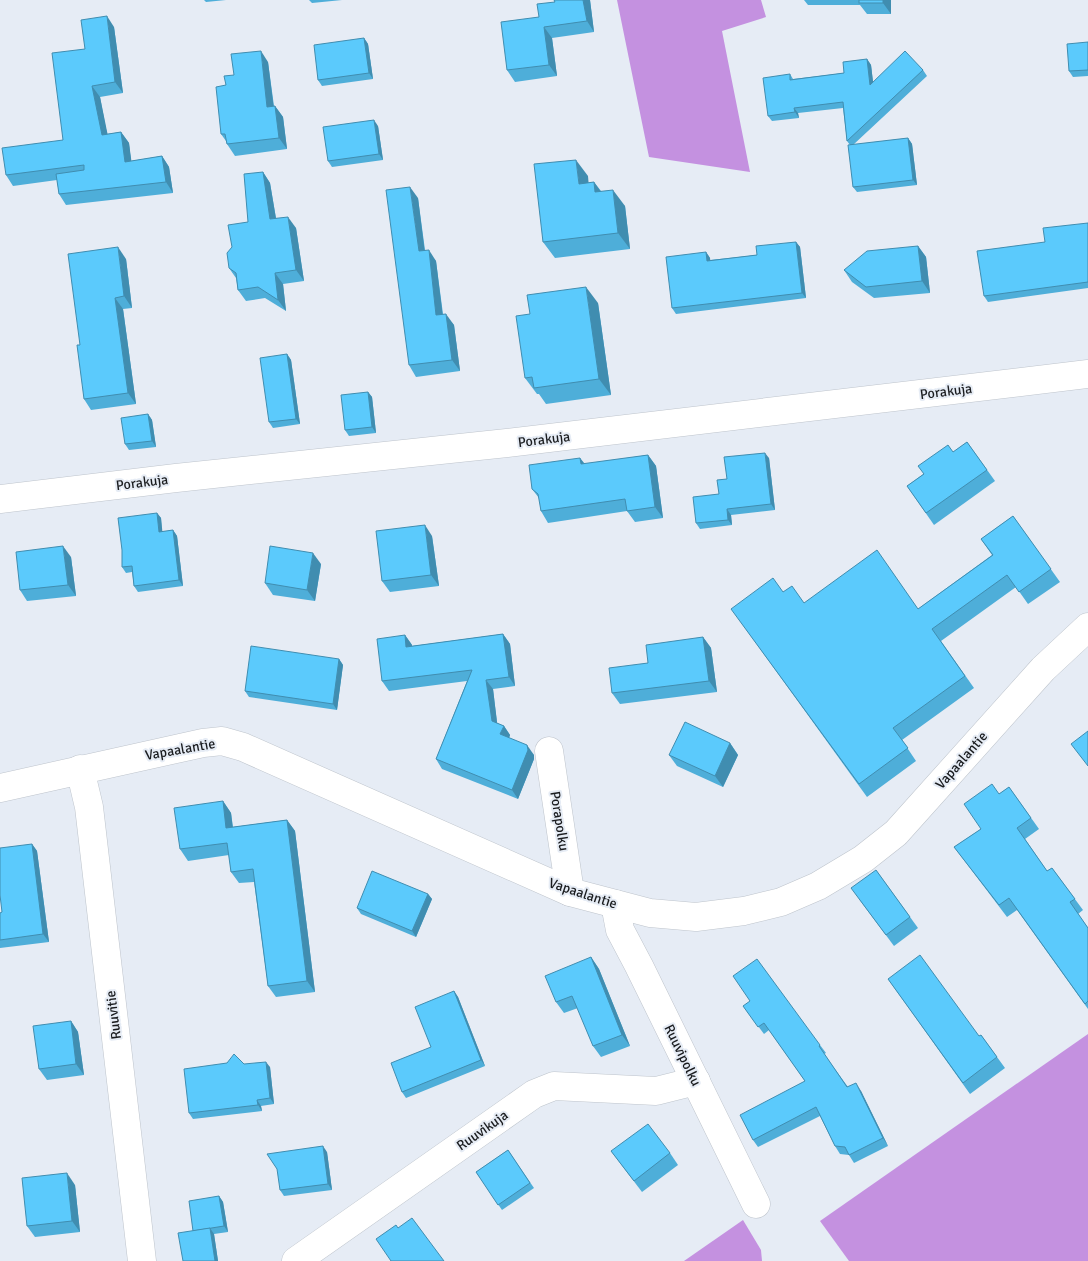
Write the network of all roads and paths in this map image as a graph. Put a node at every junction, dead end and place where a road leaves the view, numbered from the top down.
1 (1088, 374) edge
2 (0, 499) edge
3 (1088, 627) edge
4 (549, 751) dead end
5 (80, 769) junction
6 (0, 788) edge
7 (570, 892) junction
8 (615, 904) junction
9 (696, 1081) junction
10 (756, 1204) dead end
11 (142, 1261) edge
12 (296, 1261) edge

1 - 2 street, Porakuja
3 - 8 street, Vapaalantie
4 - 7 street, Porapolku
5 - 6 street, Vapaalantie
5 - 7 street, Vapaalantie
5 - 11 street, Ruuvitie
7 - 8 street, Vapaalantie
8 - 9 street, Ruuvipolku
9 - 10 street, Ruuvipolku
9 - 12 street, Ruuvikuja

